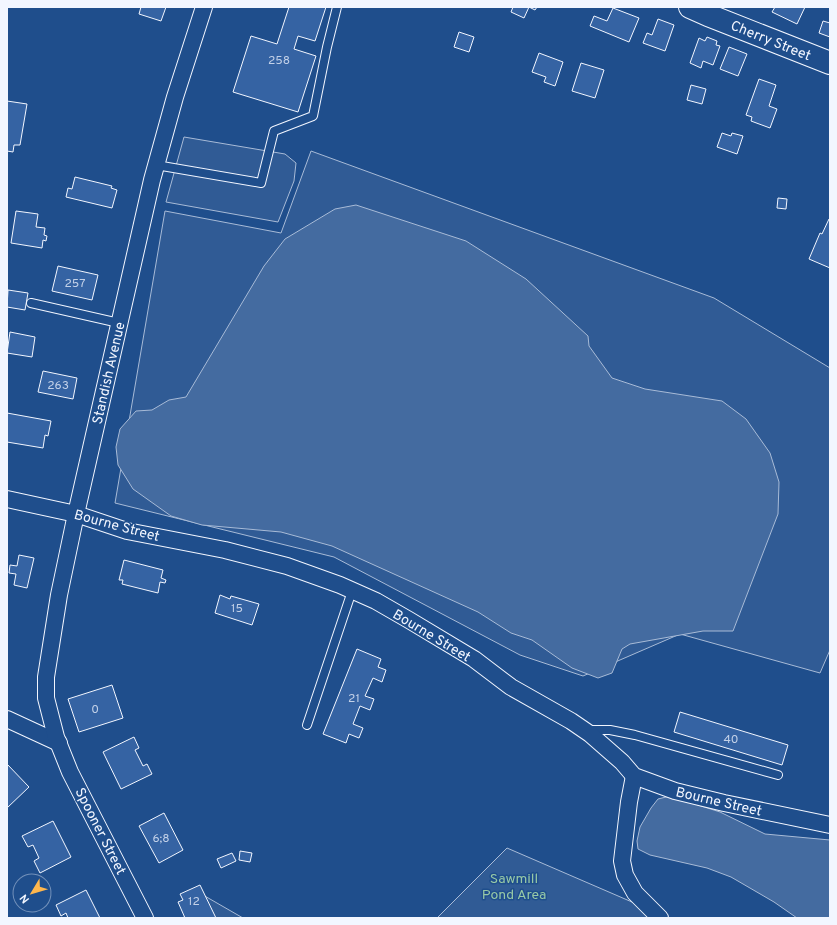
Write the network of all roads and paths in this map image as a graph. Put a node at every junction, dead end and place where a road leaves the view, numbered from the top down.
1 (204, 7) edge
2 (337, 7) edge
3 (690, 7) edge
4 (830, 63) edge
5 (156, 165) junction
6 (30, 303) dead end
7 (119, 323) junction
8 (7, 499) edge
9 (76, 514) junction
10 (352, 591) junction
11 (7, 719) edge
12 (307, 725) dead end
13 (583, 730) junction
14 (59, 743) junction
15 (778, 775) dead end
16 (634, 776) junction
17 (830, 825) edge
18 (145, 918) edge
19 (660, 918) edge

1 - 5 street, Standish Avenue
2 - 5 lane
3 - 4 main road, Cherry Street
5 - 7 street, Standish Avenue
6 - 7 lane
7 - 9 street, Standish Avenue
8 - 9 street, Bourne Street
9 - 10 street, Bourne Street
9 - 14 street, Standish Avenue
10 - 12 lane
10 - 13 street, Bourne Street
11 - 14 street
13 - 15 lane
13 - 16 street, Bourne Street
14 - 18 street, Spooner Street
16 - 17 street, Bourne Street
16 - 19 street

